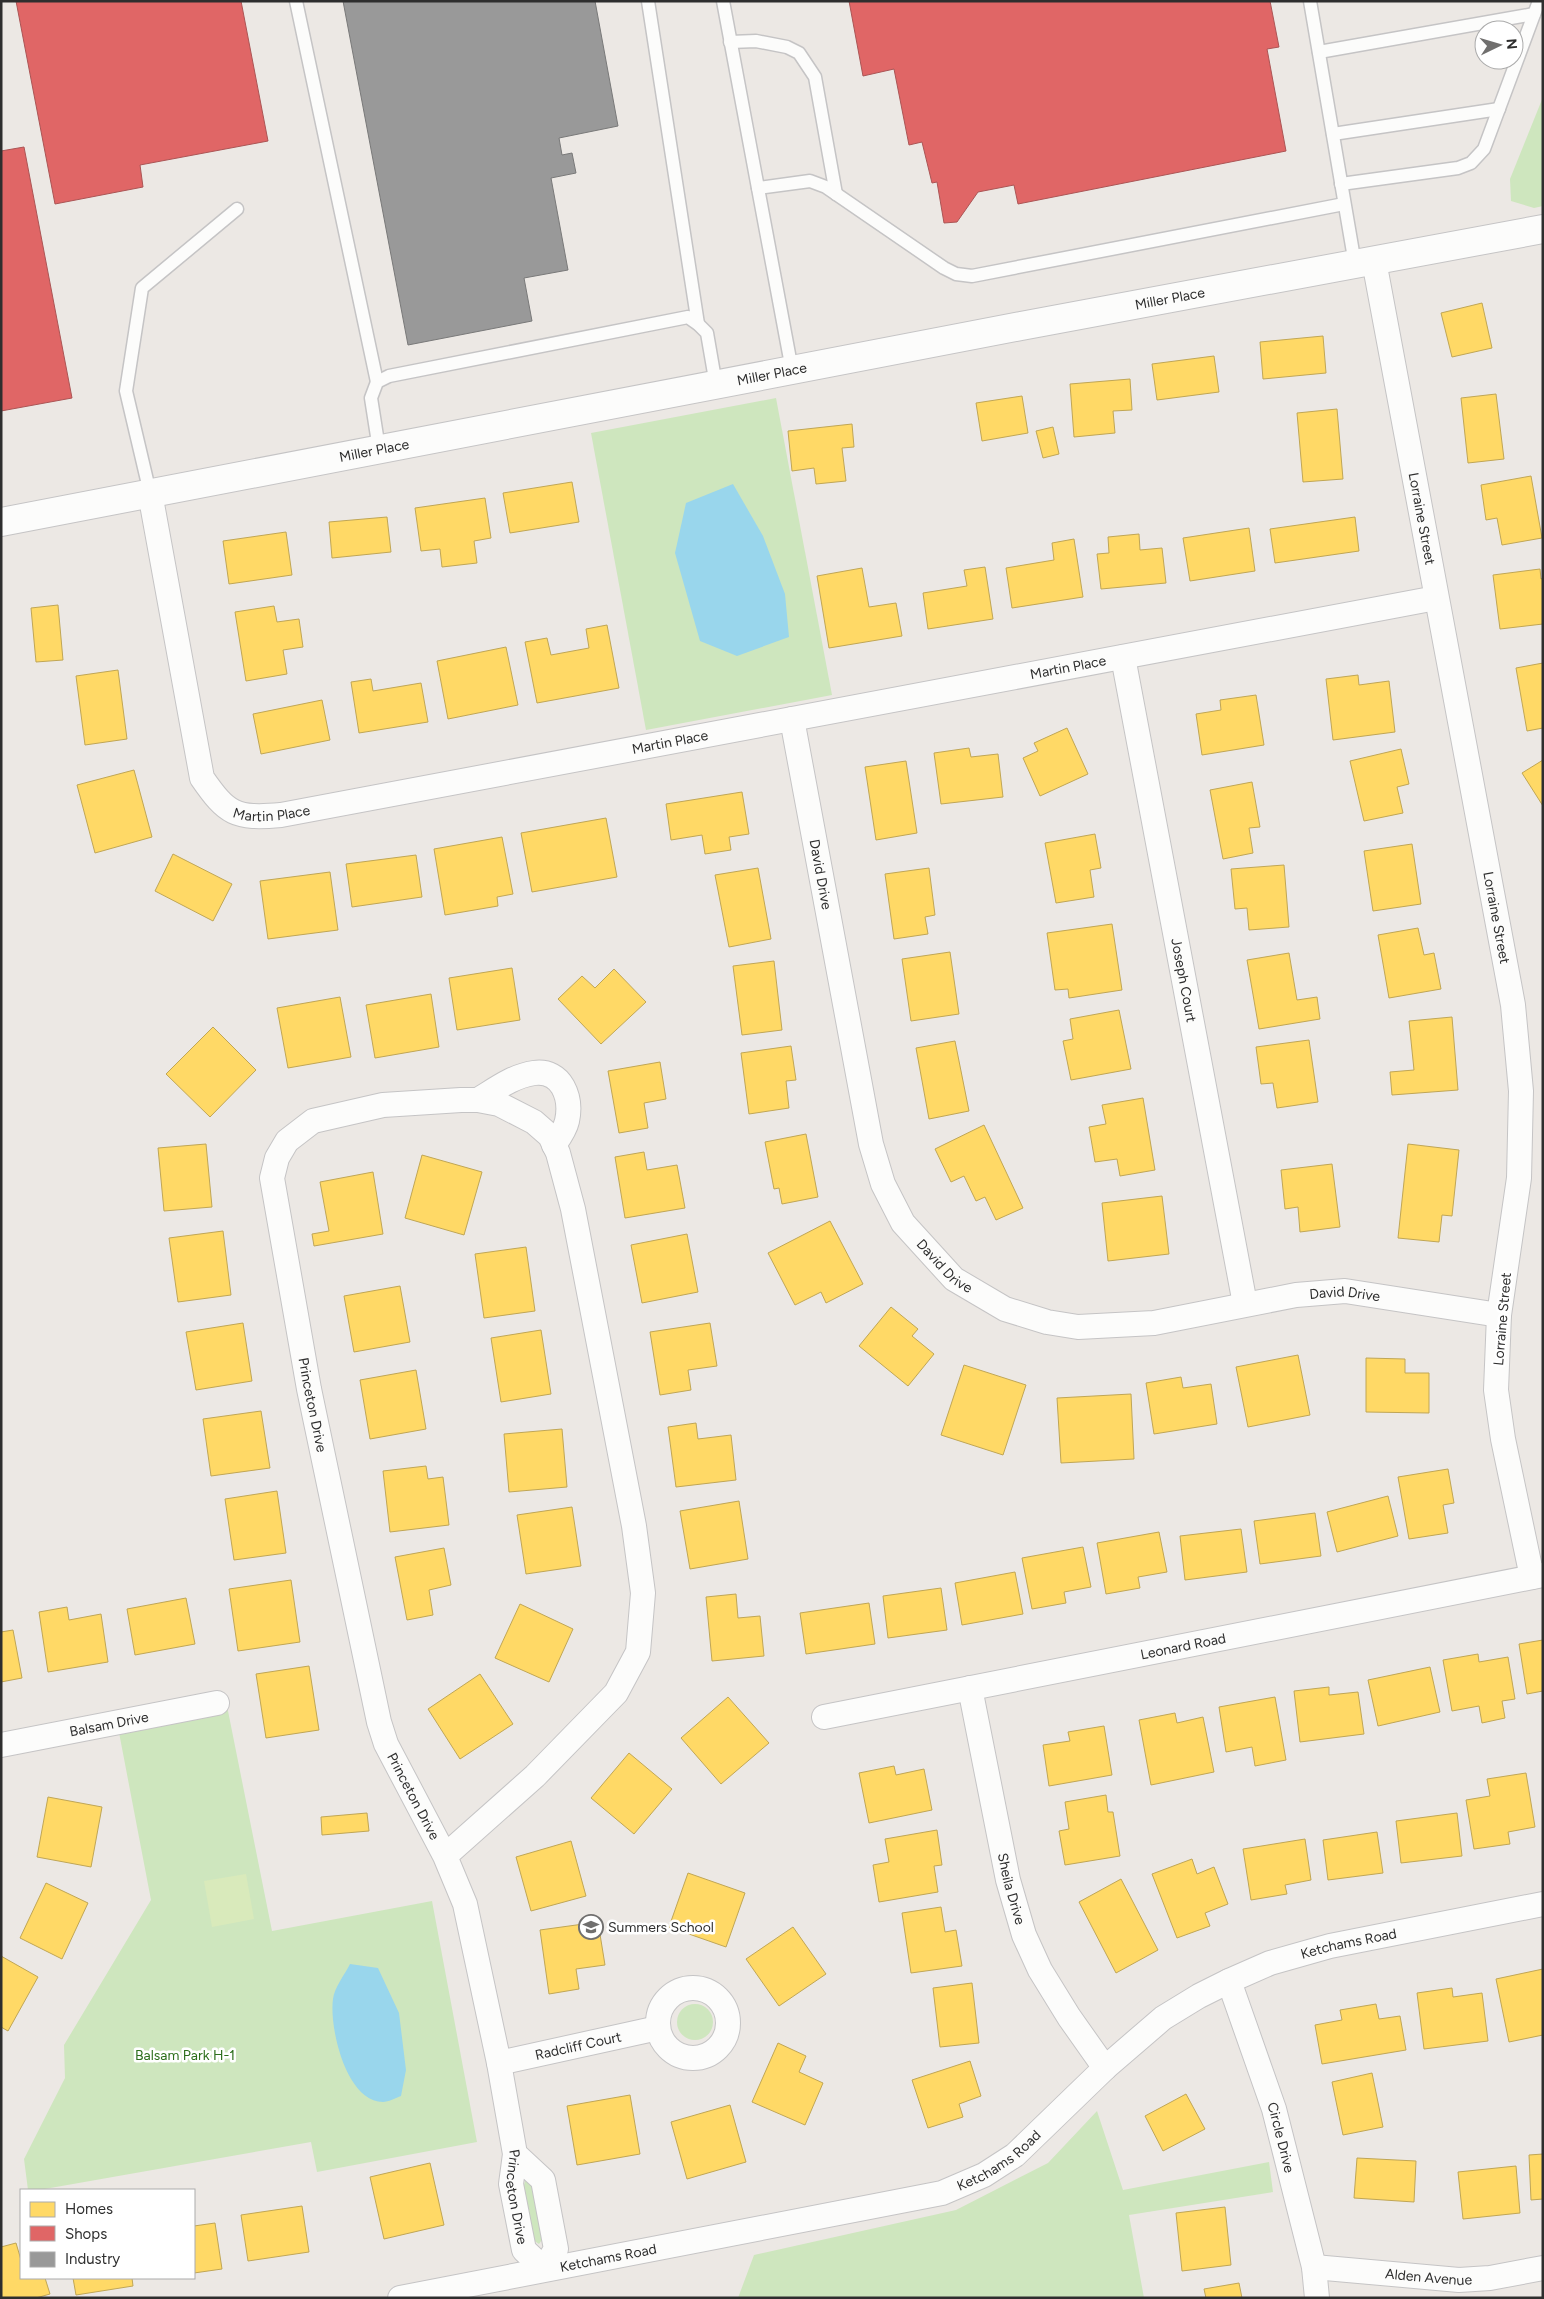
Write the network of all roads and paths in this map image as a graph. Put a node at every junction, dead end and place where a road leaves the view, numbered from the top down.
1 (296, 1) edge
2 (648, 1) edge
3 (723, 1) edge
4 (1310, 1) edge
5 (1539, 1) edge
6 (1534, 14) junction
7 (730, 42) junction
8 (1319, 52) junction
9 (1499, 109) junction
10 (1333, 134) junction
11 (1341, 184) junction
12 (758, 188) junction
13 (836, 194) junction
14 (1344, 204) junction
15 (237, 208) dead end
16 (1543, 229) edge
17 (1365, 263) junction
18 (698, 324) junction
19 (792, 370) junction
20 (377, 382) junction
21 (716, 385) junction
22 (379, 449) junction
23 (150, 493) junction
24 (1, 522) edge
25 (1436, 598) junction
26 (1123, 657) junction
27 (792, 719) junction
28 (478, 1100) junction
29 (554, 1145) junction
30 (1245, 1304) junction
31 (1499, 1315) junction
32 (1538, 1576) edge
33 (970, 1688) junction
34 (217, 1703) dead end
35 (824, 1717) dead end
36 (1, 1745) edge
37 (445, 1856) junction
38 (1543, 1904) edge
39 (1229, 1981) junction
40 (658, 2028) dead end
41 (499, 2063) junction
42 (1105, 2068) junction
43 (515, 2154) junction
44 (1314, 2267) junction
45 (1543, 2268) edge
46 (544, 2269) junction
47 (400, 2298) edge
48 (1317, 2298) edge

1 - 20 lane
2 - 18 lane
3 - 7 lane
4 - 8 lane
5 - 6 lane
6 - 8 lane
6 - 9 lane
7 - 12 lane
7 - 13 lane
8 - 10 lane
9 - 10 lane
9 - 11 lane
10 - 11 lane
11 - 14 lane
12 - 13 lane
12 - 19 lane
13 - 14 lane
14 - 17 lane
15 - 23 lane
16 - 17 street, Miller Place
17 - 19 street, Miller Place
17 - 25 street, Lorraine Street
18 - 20 lane
18 - 21 lane
19 - 21 street, Miller Place
20 - 22 lane
21 - 22 street, Miller Place
22 - 23 street, Miller Place
23 - 24 street, Miller Place
23 - 27 street, Martin Place
25 - 26 street, Martin Place
25 - 31 street, Lorraine Street
26 - 27 street, Martin Place
26 - 30 street, Joseph Court
27 - 30 street, David Drive
28 - 29 street, Princeton Drive
28 - 29 street, Princeton Drive
28 - 37 street, Princeton Drive
29 - 37 street, Princeton Drive
30 - 31 street, David Drive
31 - 32 street, Lorraine Street
32 - 33 street, Leonard Road
33 - 35 street, Leonard Road
33 - 42 street, Sheila Drive
34 - 36 street, Balsam Drive
37 - 41 street, Princeton Drive
38 - 39 street, Ketchams Road
39 - 42 street, Ketchams Road
39 - 44 street, Circle Drive
40 - 41 street, Radcliff Court
41 - 43 street, Princeton Drive
42 - 46 street, Ketchams Road
43 - 46 street, Princeton Drive
43 - 46 street
44 - 45 street, Alden Avenue
44 - 48 street, Circle Drive
46 - 47 street, Ketchams Road

